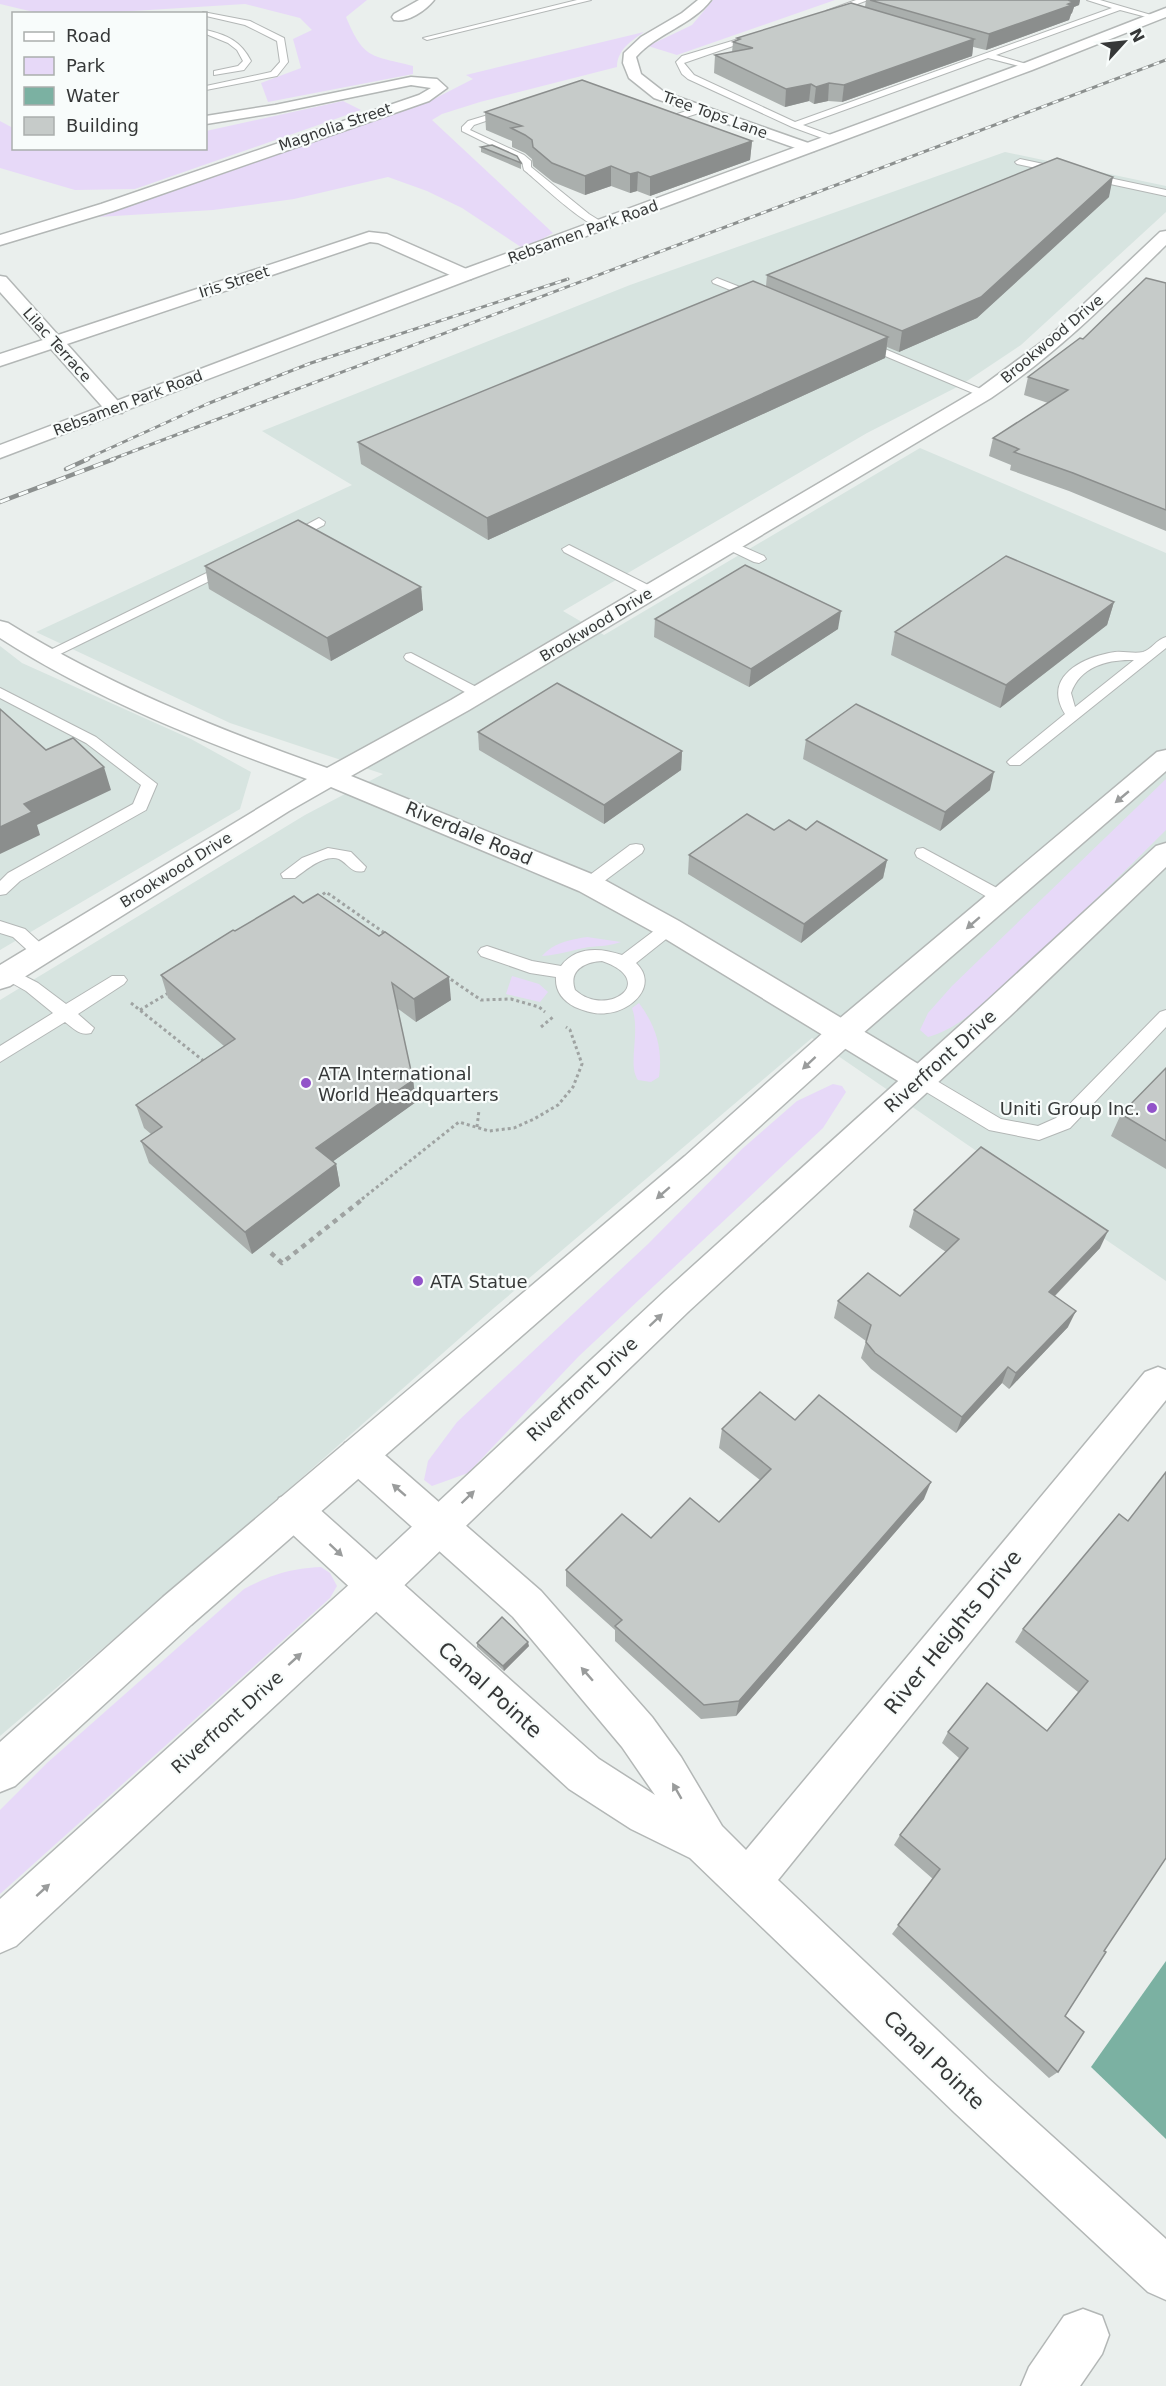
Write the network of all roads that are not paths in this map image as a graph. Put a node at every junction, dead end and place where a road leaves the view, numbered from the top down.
1 (428, 0) edge
2 (586, 0) edge
3 (705, 0) edge
4 (864, 0) edge
5 (1091, 0) edge
6 (1119, 8) junction
7 (834, 10) junction
8 (824, 13) edge
9 (845, 13) edge
10 (207, 14) edge
11 (1160, 14) edge
12 (399, 17) dead end
13 (773, 29) edge
14 (207, 32) edge
15 (427, 38) dead end
16 (966, 49) edge
17 (988, 56) junction
18 (1027, 67) junction
19 (207, 75) edge
20 (207, 88) edge
21 (524, 107) edge
22 (642, 108) edge
23 (699, 110) junction
24 (207, 120) edge
25 (795, 125) junction
26 (833, 139) junction
27 (809, 148) junction
28 (1020, 162) dead end
29 (1166, 193) edge
30 (602, 226) junction
31 (1166, 236) edge
32 (0, 240) edge
33 (465, 275) junction
34 (0, 281) edge
35 (717, 281) dead end
36 (773, 303) edge
37 (848, 336) edge
38 (54, 342) junction
39 (0, 360) edge
40 (984, 394) junction
41 (115, 409) junction
42 (0, 452) edge
43 (319, 522) dead end
44 (277, 543) edge
45 (730, 544) junction
46 (569, 549) dead end
47 (245, 558) edge
48 (759, 559) dead end
49 (651, 592) junction
50 (0, 628) edge
51 (1164, 646) edge
52 (45, 656) junction
53 (1147, 656) junction
54 (411, 657) dead end
55 (0, 692) edge
56 (479, 694) junction
57 (1073, 715) junction
58 (1166, 758) edge
59 (1016, 762) dead end
60 (329, 778) junction
61 (636, 849) dead end
62 (1166, 852) edge
63 (923, 853) dead end
64 (358, 867) dead end
65 (289, 874) dead end
66 (589, 884) junction
67 (0, 890) edge
68 (1002, 898) junction
69 (0, 927) edge
70 (669, 928) junction
71 (487, 952) dead end
72 (42, 954) junction
73 (625, 962) junction
74 (565, 973) junction
75 (5, 976) edge
76 (114, 983) road end
77 (66, 1014) junction
78 (1166, 1016) edge
79 (85, 1028) dead end
80 (844, 1032) junction
81 (0, 1056) edge
82 (919, 1079) junction
83 (1158, 1383) dead end
84 (358, 1455) junction
85 (293, 1510) junction
86 (440, 1525) junction
87 (375, 1587) junction
88 (0, 1771) edge
89 (706, 1842) junction
90 (748, 1882) junction
91 (0, 1930) edge
92 (1166, 2274) edge
93 (1083, 2335) dead end
94 (1048, 2386) edge

1 - 12 street
2 - 15 lane
3 - 23 street, Tree Tops Lane
4 - 7 lane
5 - 6 lane
6 - 11 lane
6 - 17 lane
7 - 8 lane
7 - 9 lane
10 - 20 lane
11 - 18 street, Rebsamen Park Road
13 - 25 lane
14 - 19 lane
16 - 17 lane
17 - 18 lane
17 - 25 lane
18 - 26 street, Rebsamen Park Road
21 - 30 lane
22 - 23 lane
23 - 27 street, Tree Tops Lane
24 - 32 street, Magnolia Street
25 - 26 lane
26 - 27 street, Rebsamen Park Road
27 - 30 street, Rebsamen Park Road
28 - 29 lane
30 - 33 street, Rebsamen Park Road
31 - 40 street, Brookwood Drive
33 - 38 street, Iris Street
33 - 41 street, Rebsamen Park Road
34 - 38 street, Lilac Terrace
35 - 36 lane
37 - 40 lane
38 - 39 street, Iris Street
38 - 41 street, Lilac Terrace
40 - 45 street, Brookwood Drive
41 - 42 street, Rebsamen Park Road
43 - 44 lane
45 - 48 lane
45 - 49 street, Brookwood Drive
46 - 49 lane
47 - 52 lane
49 - 56 street, Brookwood Drive
50 - 52 street, Riverdale Road
51 - 53 lane
52 - 60 street, Riverdale Road
53 - 57 lane
53 - 57 lane
54 - 56 lane
55 - 67 lane
56 - 60 street, Brookwood Drive
57 - 59 lane
58 -> 68 street
60 - 66 street, Riverdale Road
60 - 72 street, Brookwood Drive
61 - 66 lane
62 - 82 street, Riverfront Drive
63 - 68 lane
64 - 65 lane
66 - 70 street, Riverdale Road
68 -> 80 street
69 - 72 lane
70 - 73 lane
70 - 80 street, Riverdale Road
71 - 74 lane
72 - 75 street, Brookwood Drive
73 - 74 lane
73 - 74 lane
75 - 77 lane
76 - 77 lane
77 - 79 lane
77 - 81 lane
78 - 82 lane
80 - 82 street, Riverdale Road
80 -> 84 street
86 -> 82 street, Riverfront Drive
83 - 90 street, River Heights Drive
84 - 85 street
86 -> 84 street, Canal Pointe
85 -> 87 street, Canal Pointe
85 - 88 street
86 - 87 street, Riverfront Drive
89 -> 86 street, Canal Pointe
87 - 89 street, Canal Pointe
91 -> 87 street, Riverfront Drive
89 - 90 street, Canal Pointe
90 - 92 street, Canal Pointe
93 - 94 street

